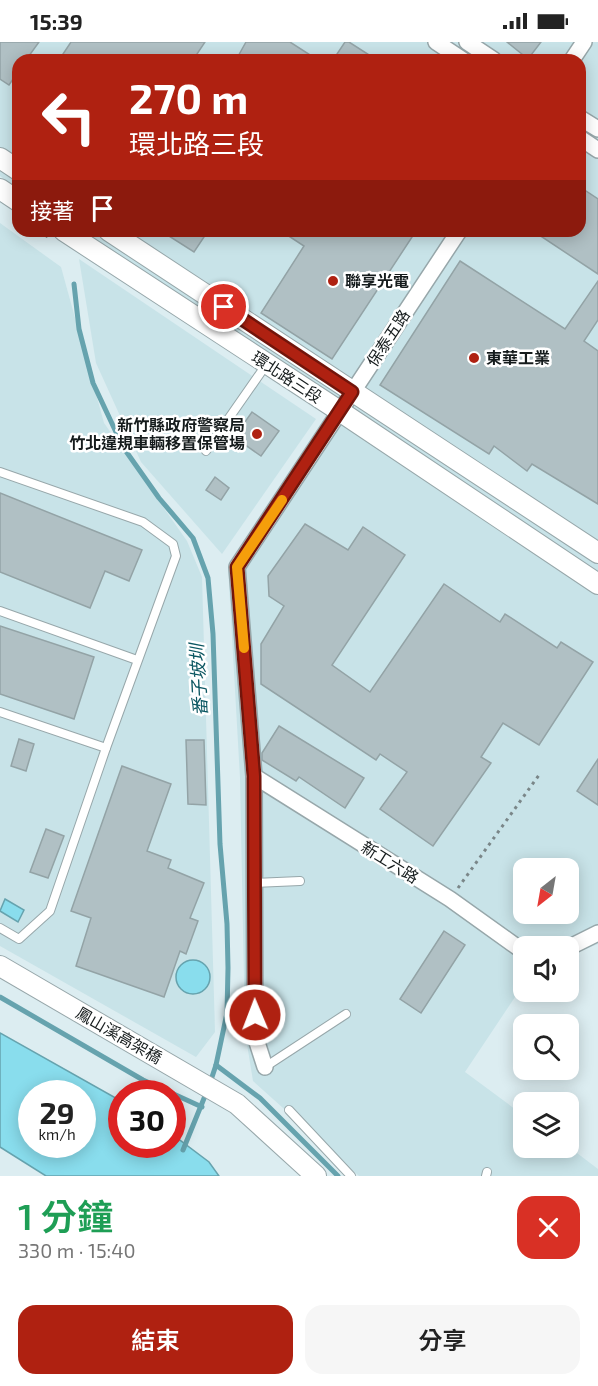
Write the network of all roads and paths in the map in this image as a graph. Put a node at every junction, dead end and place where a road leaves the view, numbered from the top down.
1 (436, 42) edge
2 (466, 42) edge
3 (454, 54) edge
4 (485, 54) edge
5 (73, 237) edge
6 (118, 237) edge
7 (455, 237) edge
8 (267, 364) junction
9 (352, 392) junction
10 (341, 412) junction
11 (206, 451) dead end
12 (0, 472) edge
13 (598, 554) edge
14 (598, 584) edge
15 (0, 611) edge
16 (137, 660) junction
17 (0, 712) edge
18 (106, 748) junction
19 (539, 775) dead end
20 (254, 776) junction
21 (300, 881) dead end
22 (254, 883) junction
23 (450, 899) junction
24 (0, 928) edge
25 (598, 933) edge
26 (579, 942) edge
27 (513, 944) edge
28 (0, 966) edge
29 (346, 1014) dead end
30 (265, 1067) joint
31 (289, 1110) dead end
32 (316, 1176) edge
33 (351, 1176) edge

1 - 3 street
2 - 4 street
5 - 8 street, 環北路三段
6 - 9 street, 環北路三段
7 - 9 street, 保泰五路
8 - 10 street, 環北路三段
8 - 11 lane
9 - 10 street, 保泰五路
9 - 13 street, 環北路三段
10 - 14 street, 環北路三段
10 - 20 street, 保泰五路
12 - 16 lane
15 - 16 lane
16 - 18 lane
17 - 18 lane
18 - 24 lane
19 - 23 path
20 - 22 street, 保泰五路
20 - 23 street, 新工六路
21 - 22 lane
22 - 30 street, 保泰五路
23 - 27 street, 新工六路
25 - 26 street
28 - 32 street, 鳳山溪高架橋
29 - 30 lane
31 - 33 lane

